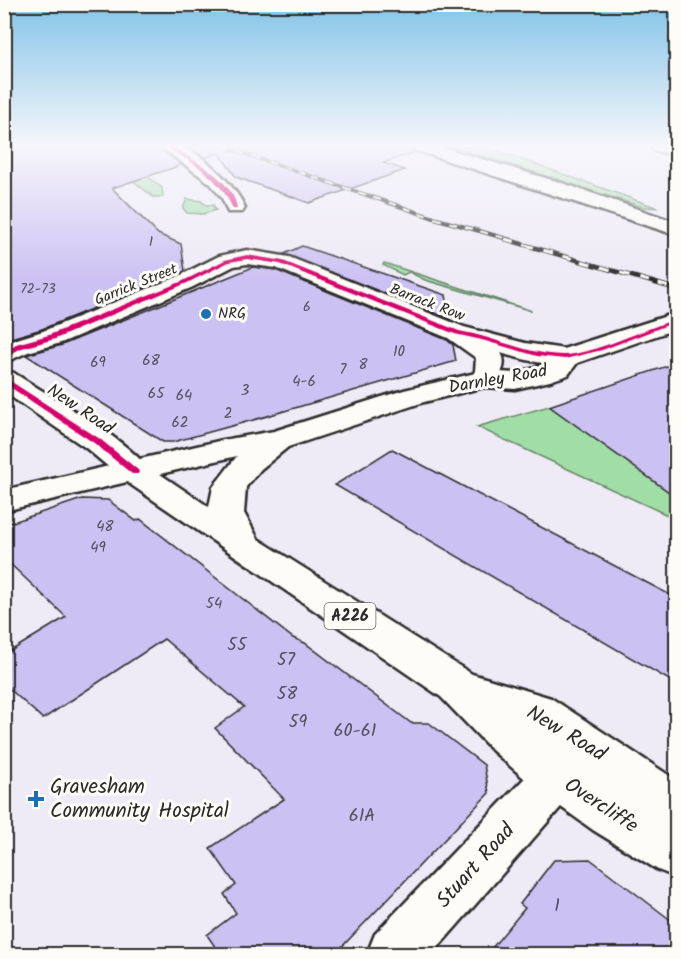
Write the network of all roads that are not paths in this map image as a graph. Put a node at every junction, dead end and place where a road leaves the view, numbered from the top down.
1 (227, 191) edge
2 (566, 191) edge
3 (235, 208) dead end
4 (676, 229) edge
5 (281, 261) joint
6 (673, 324) edge
7 (457, 333) junction
8 (4, 355) edge
9 (567, 357) junction
10 (4, 379) edge
11 (484, 379) junction
12 (279, 440) junction
13 (135, 472) junction
14 (4, 501) edge
15 (244, 547) junction
16 (456, 685) junction
17 (557, 777) junction
18 (673, 803) edge
19 (676, 853) edge
20 (395, 954) edge

1 - 3 main road
2 - 4 main road
5 - 7 main road, Barrack Row
5 - 8 main road, Garrick Street
6 - 9 main road, Darnley Road
7 - 9 main road, Barrack Row
7 - 11 main road, Barrack Row
9 - 11 main road, Darnley Road
10 - 13 main road, New Road
11 - 12 main road, Darnley Road
12 - 13 main road
12 - 15 main road
13 - 14 main road
13 - 15 main road, New Road / A226
15 - 16 main road, New Road / A226
16 - 17 main road, New Road / A226
16 - 18 main road, New Road / A226
17 - 19 main road, Overcliffe / A226
17 - 20 main road, Stuart Road

